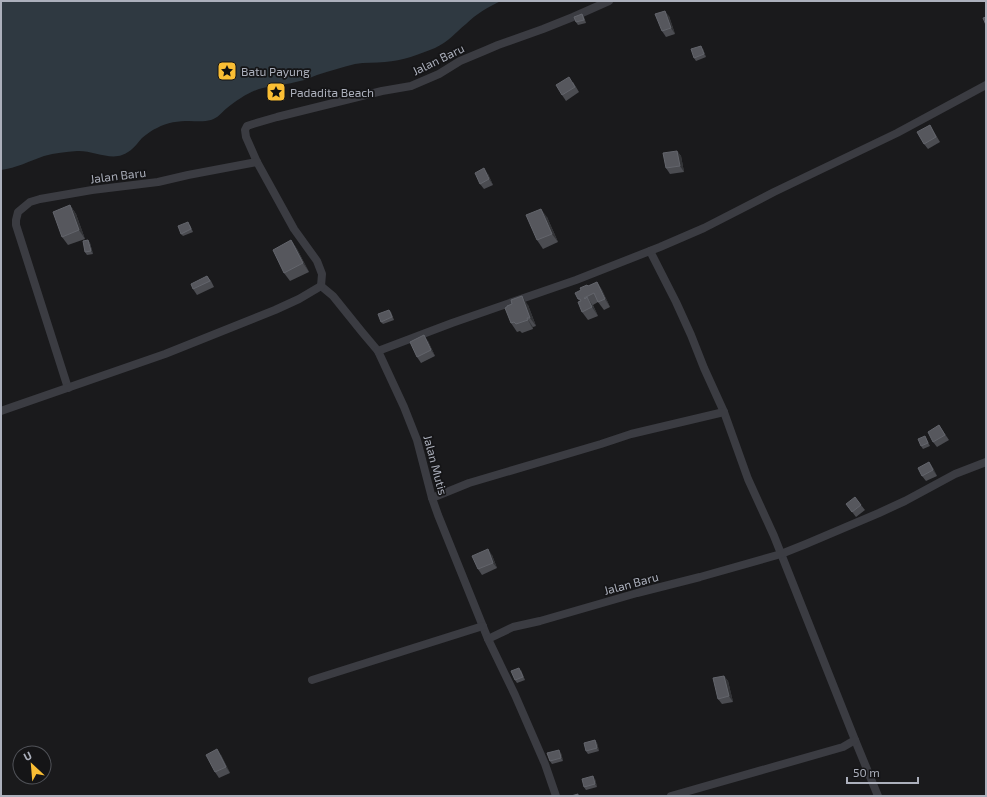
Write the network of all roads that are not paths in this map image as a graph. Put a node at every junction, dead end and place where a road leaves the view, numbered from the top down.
1 (609, 1) edge
2 (986, 85) edge
3 (257, 162) junction
4 (650, 252) junction
5 (321, 286) junction
6 (378, 351) junction
7 (68, 388) junction
8 (1, 411) edge
9 (724, 412) junction
10 (986, 462) edge
11 (432, 498) junction
12 (781, 554) junction
13 (483, 626) junction
14 (488, 639) junction
15 (312, 680) dead end
16 (855, 740) junction
17 (556, 796) edge
18 (671, 796) edge
19 (878, 796) edge

1 - 3 street, Jalan Baru
2 - 4 street
3 - 5 street
3 - 7 street, Jalan Baru
4 - 6 street
4 - 9 street
5 - 6 street, Jalan Mutis
5 - 7 street
6 - 11 street, Jalan Mutis
7 - 8 street
9 - 11 street
9 - 12 street
10 - 12 street, Jalan Baru
11 - 13 street, Jalan Mutis
12 - 14 street, Jalan Baru
12 - 16 street
13 - 14 street, Jalan Mutis
13 - 15 street
14 - 17 street, Jalan Mutis
16 - 18 street
16 - 19 street

